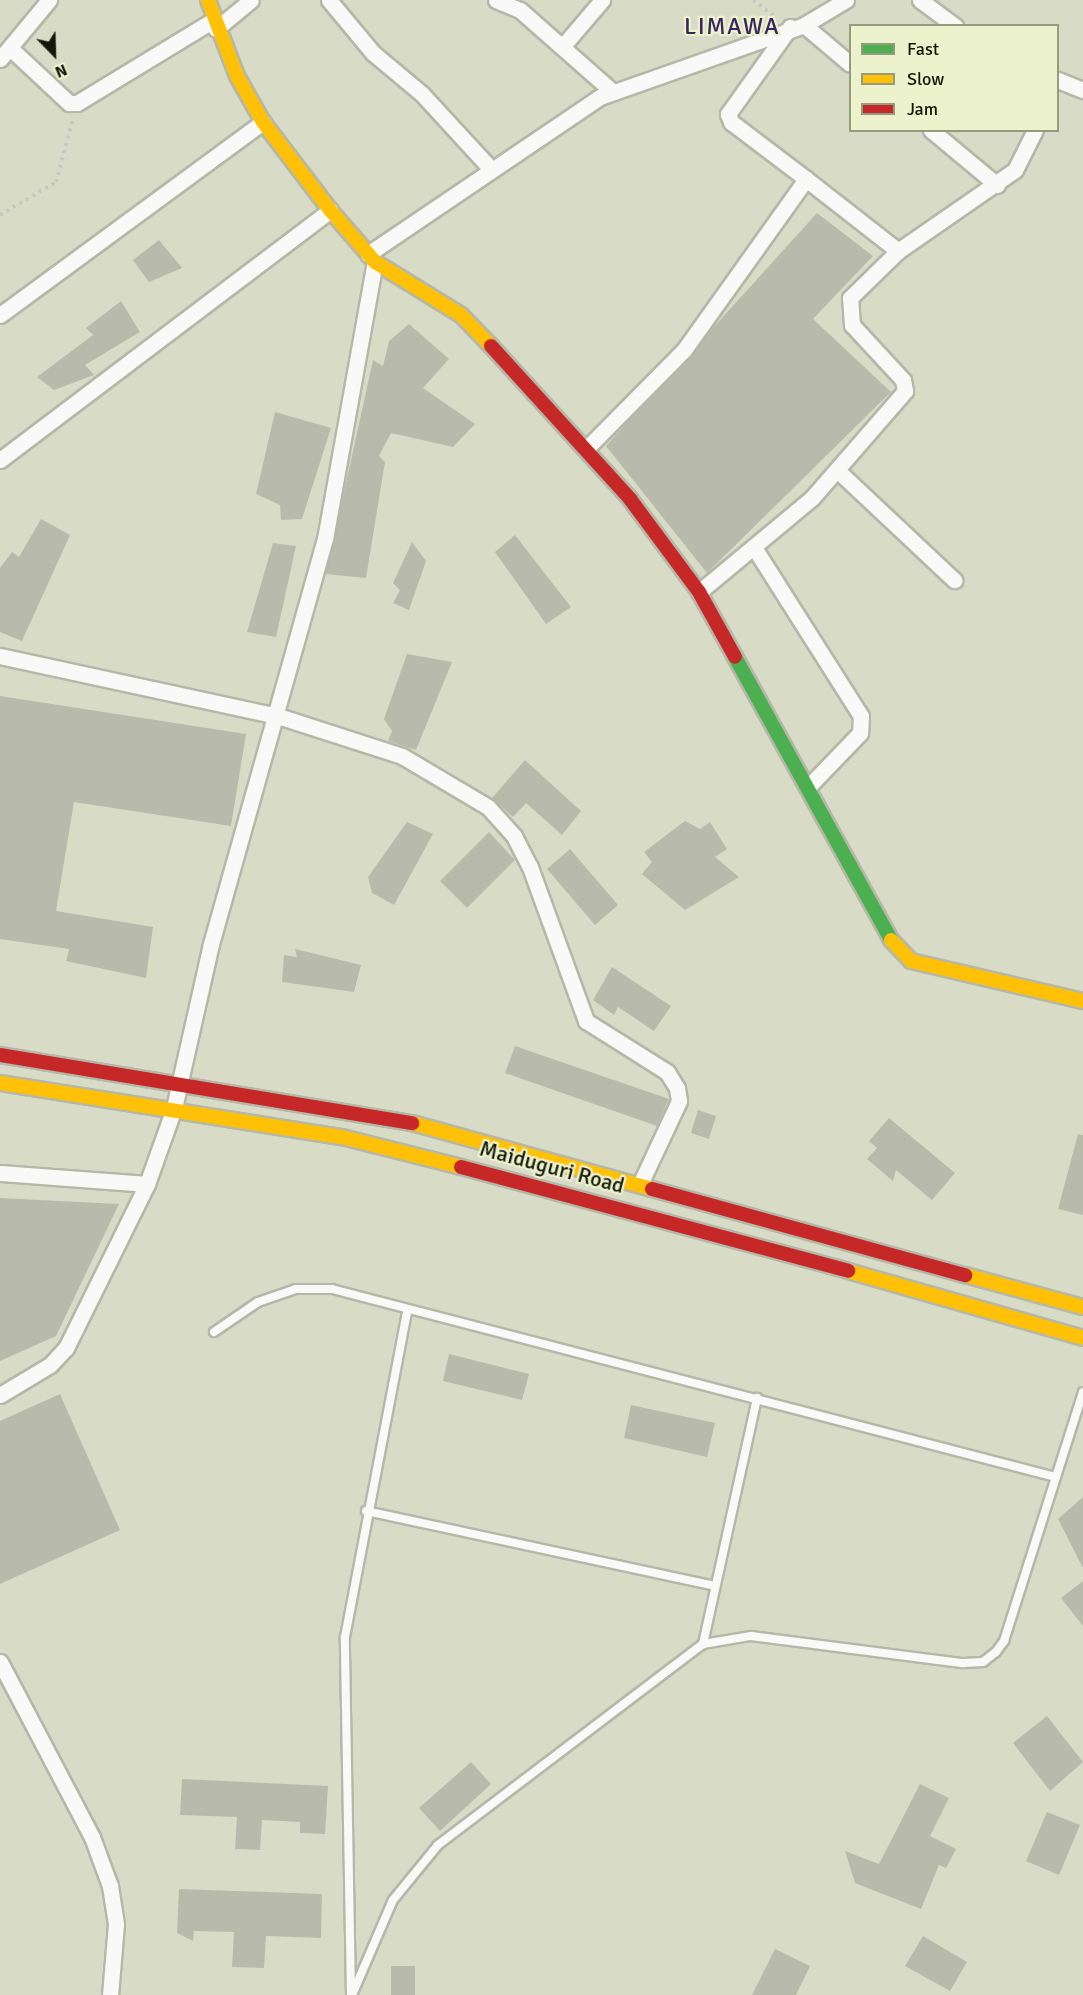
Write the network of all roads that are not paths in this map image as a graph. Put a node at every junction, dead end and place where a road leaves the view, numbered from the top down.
1 (49, 0) edge
2 (208, 0) edge
3 (251, 0) edge
4 (329, 0) edge
5 (496, 0) edge
6 (602, 0) edge
7 (846, 0) edge
8 (920, 0) edge
9 (952, 24) edge
10 (214, 25) junction
11 (797, 26) junction
12 (562, 47) junction
13 (5, 53) edge
14 (849, 63) edge
15 (1059, 80) edge
16 (1083, 90) edge
17 (612, 91) junction
18 (263, 122) junction
19 (934, 132) edge
20 (1034, 132) edge
21 (491, 169) junction
22 (806, 179) junction
23 (997, 185) junction
24 (330, 210) junction
25 (898, 251) junction
26 (372, 258) junction
27 (0, 315) edge
28 (587, 448) junction
29 (0, 460) edge
30 (837, 470) junction
31 (754, 549) junction
32 (954, 580) dead end
33 (699, 592) junction
34 (0, 656) edge
35 (278, 716) junction
36 (808, 787) junction
37 (1083, 1001) edge
38 (0, 1055) edge
39 (181, 1081) junction
40 (0, 1083) edge
41 (174, 1108) junction
42 (0, 1173) edge
43 (641, 1182) junction
44 (147, 1184) junction
45 (1083, 1307) edge
46 (407, 1312) junction
47 (214, 1332) dead end
48 (1083, 1338) edge
49 (1083, 1392) edge
50 (0, 1395) edge
51 (757, 1398) junction
52 (1056, 1477) junction
53 (366, 1511) junction
54 (712, 1585) junction
55 (703, 1644) junction
56 (0, 1662) edge
57 (110, 1995) edge
58 (352, 1995) edge

1 - 13 street
2 - 10 main road
3 - 10 street
4 - 21 street
5 - 12 street
6 - 12 street
7 - 11 street
8 - 9 street
10 - 13 street
10 - 18 main road
11 - 14 street
11 - 17 street
11 - 22 street
12 - 17 street
15 - 16 street
17 - 21 street
18 - 24 main road
18 - 27 street
19 - 23 street
20 - 23 street
21 - 26 street
22 - 25 street
22 - 28 street
23 - 25 street
24 - 26 main road
24 - 29 street
25 - 30 street
26 - 28 main road
26 - 35 street
28 - 33 main road
30 - 31 street
30 - 32 street
31 - 33 street
31 - 36 street
33 - 36 main road
34 - 35 street
35 - 39 street
35 - 43 street
36 - 37 main road
38 - 39 main road, Maiduguri Road
39 - 41 street
39 - 43 main road, Maiduguri Road
40 - 41 main road, Maiduguri Road
41 - 44 street
41 - 48 main road, Maiduguri Road
42 - 44 street
43 - 45 main road, Maiduguri Road
44 - 50 street
46 - 47 lane
46 - 51 lane
46 - 53 lane
49 - 52 lane
51 - 52 lane
51 - 54 lane
52 - 55 lane
53 - 54 lane
53 - 58 lane
54 - 55 lane
55 - 58 lane
56 - 57 street

